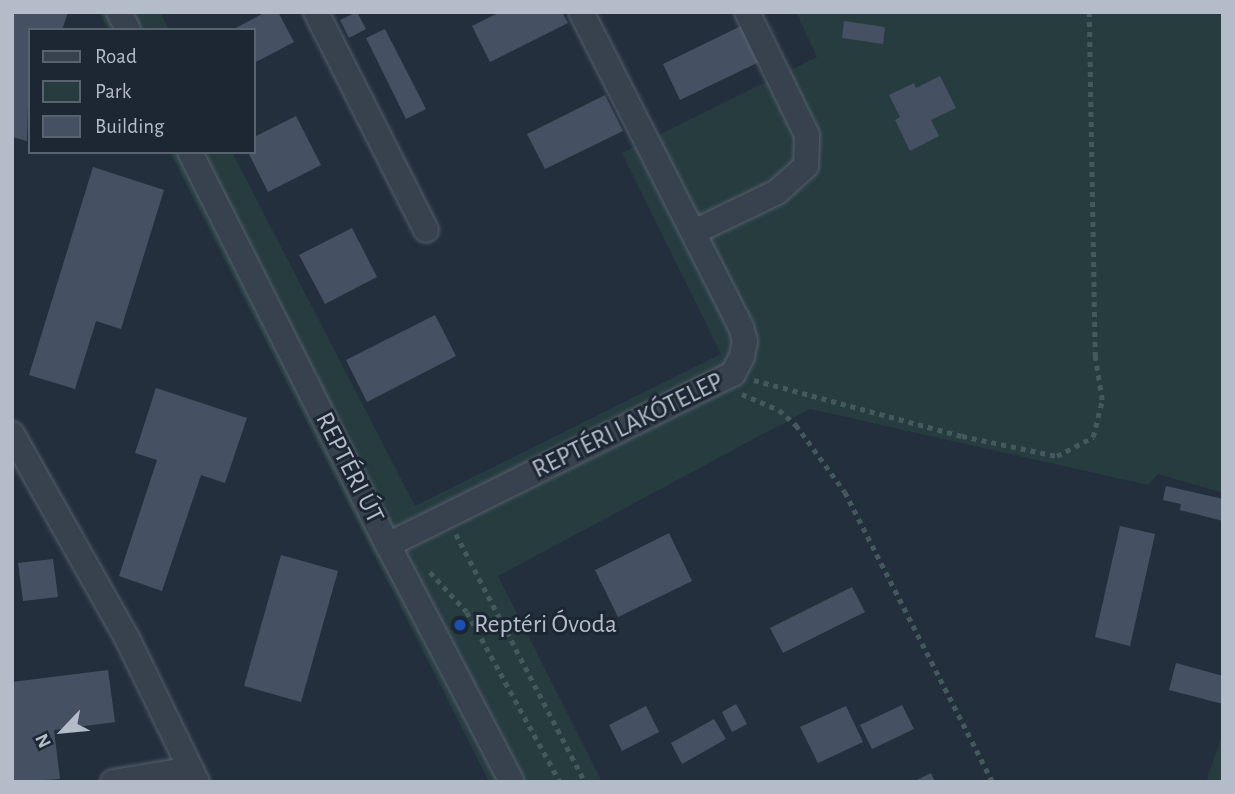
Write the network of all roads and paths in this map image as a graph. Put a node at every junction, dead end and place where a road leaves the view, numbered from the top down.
1 (119, 12) edge
2 (581, 12) edge
3 (747, 12) edge
4 (1089, 12) edge
5 (321, 23) edge
6 (127, 28) edge
7 (191, 154) edge
8 (426, 230) dead end
9 (694, 232) junction
10 (723, 379) junction
11 (12, 433) edge
12 (446, 515) junction
13 (397, 540) junction
14 (194, 775) edge
15 (113, 782) edge
16 (512, 782) edge
17 (560, 782) edge
18 (585, 782) edge
19 (993, 782) edge

1 - 6 street
2 - 9 street, REPTÉRI LAKÓTELEP
3 - 9 street
4 - 10 path
5 - 8 street
7 - 13 street, REPTÉRI ÚT
9 - 10 street, REPTÉRI LAKÓTELEP
10 - 12 street, REPTÉRI LAKÓTELEP
10 - 19 path
11 - 14 street
12 - 13 street, REPTÉRI LAKÓTELEP
12 - 18 path
13 - 16 street, REPTÉRI ÚT
13 - 17 path
14 - 15 street

